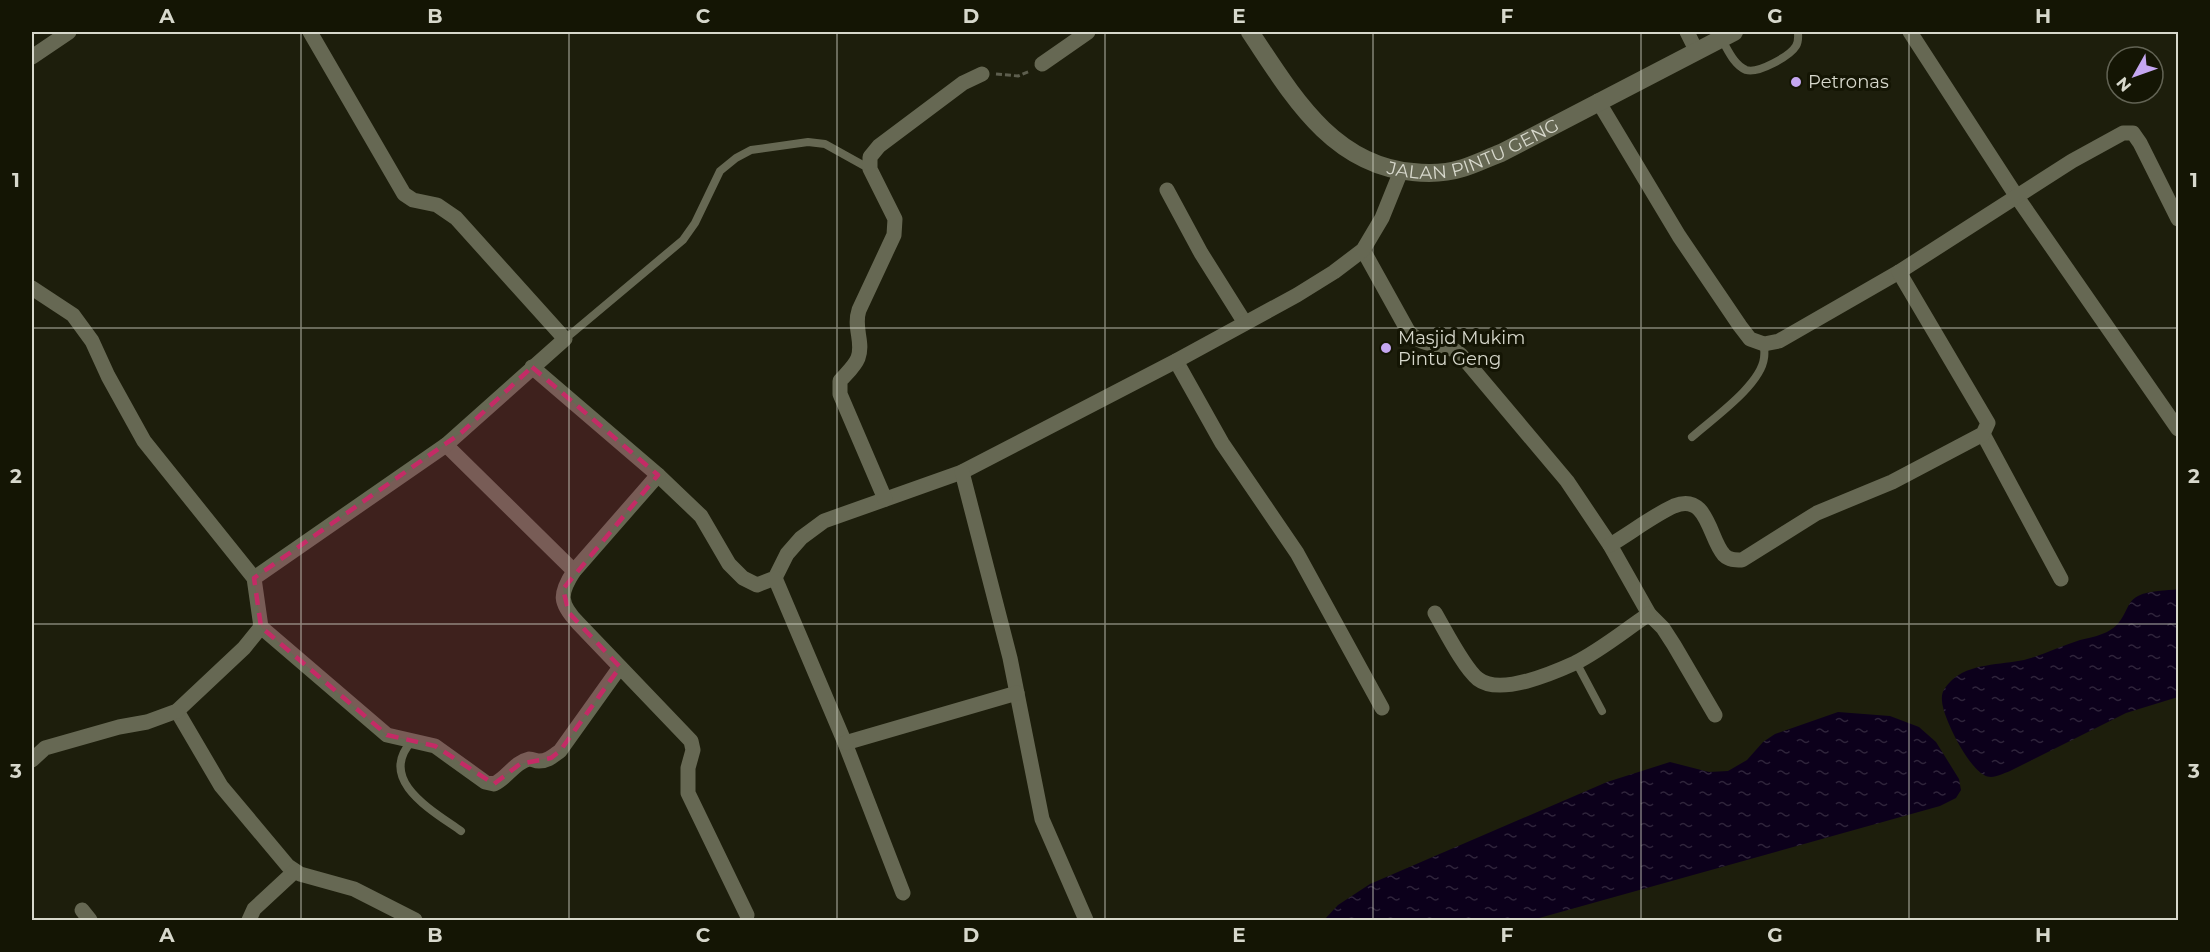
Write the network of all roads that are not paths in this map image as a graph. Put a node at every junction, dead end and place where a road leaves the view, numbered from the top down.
1 (69, 32) edge
2 (310, 32) edge
3 (1088, 32) edge
4 (1250, 32) edge
5 (1687, 32) edge
6 (1798, 32) edge
7 (1910, 32) edge
8 (1727, 35) edge
9 (1696, 52) junction
10 (32, 57) edge
11 (1042, 64) road end
12 (982, 74) road end
13 (1598, 100) junction
14 (870, 169) junction
15 (1401, 171) junction
16 (1167, 190) dead end
17 (2018, 197) junction
18 (2178, 218) edge
19 (1362, 250) junction
20 (1899, 272) junction
21 (32, 288) edge
22 (1245, 323) junction
23 (565, 339) junction
24 (1764, 344) junction
25 (1176, 361) junction
26 (532, 368) junction
27 (2178, 429) edge
28 (1983, 434) junction
29 (1692, 437) dead end
30 (446, 445) junction
31 (962, 472) junction
32 (658, 475) junction
33 (885, 499) junction
34 (1610, 545) junction
35 (574, 571) junction
36 (254, 578) junction
37 (775, 578) junction
38 (2061, 579) dead end
39 (1435, 613) dead end
40 (1649, 614) junction
41 (261, 627) junction
42 (1575, 662) junction
43 (620, 667) junction
44 (1017, 693) junction
45 (1382, 708) dead end
46 (177, 711) junction
47 (1602, 711) dead end
48 (1715, 715) dead end
49 (412, 741) junction
50 (845, 743) junction
51 (32, 760) edge
52 (461, 831) dead end
53 (295, 871) junction
54 (903, 892) dead end
55 (747, 915) dead end
56 (249, 921) edge
57 (415, 921) edge
58 (1086, 921) edge

1 - 10 street
2 - 23 street
3 - 11 street
4 - 15 main road, JALAN PINTU GENG
5 - 9 street
6 - 8 lane
7 - 17 street
8 - 9 main road, JALAN PINTU GENG
9 - 13 main road, JALAN PINTU GENG
12 - 14 street
13 - 15 main road, JALAN PINTU GENG
13 - 24 street
14 - 23 lane
14 - 33 street
15 - 19 street
16 - 22 street
17 - 18 street
17 - 20 street
17 - 27 street
19 - 22 street
19 - 34 street
20 - 24 street
20 - 28 street
21 - 36 street
22 - 25 street
23 - 26 street
24 - 29 lane
25 - 31 street
25 - 45 street
26 - 30 street
26 - 32 street
28 - 34 street
28 - 38 street
30 - 35 street
30 - 36 street
31 - 33 street
31 - 44 street
32 - 35 street
32 - 37 street
33 - 37 street
34 - 40 street
35 - 43 street
36 - 41 street
37 - 50 street
39 - 42 street
40 - 42 street
40 - 48 street
41 - 46 street
41 - 49 street
42 - 47 lane
43 - 49 street
43 - 55 street
44 - 50 street
44 - 58 street
46 - 51 street
46 - 53 street
49 - 52 lane
50 - 54 street
53 - 56 street
53 - 57 street

